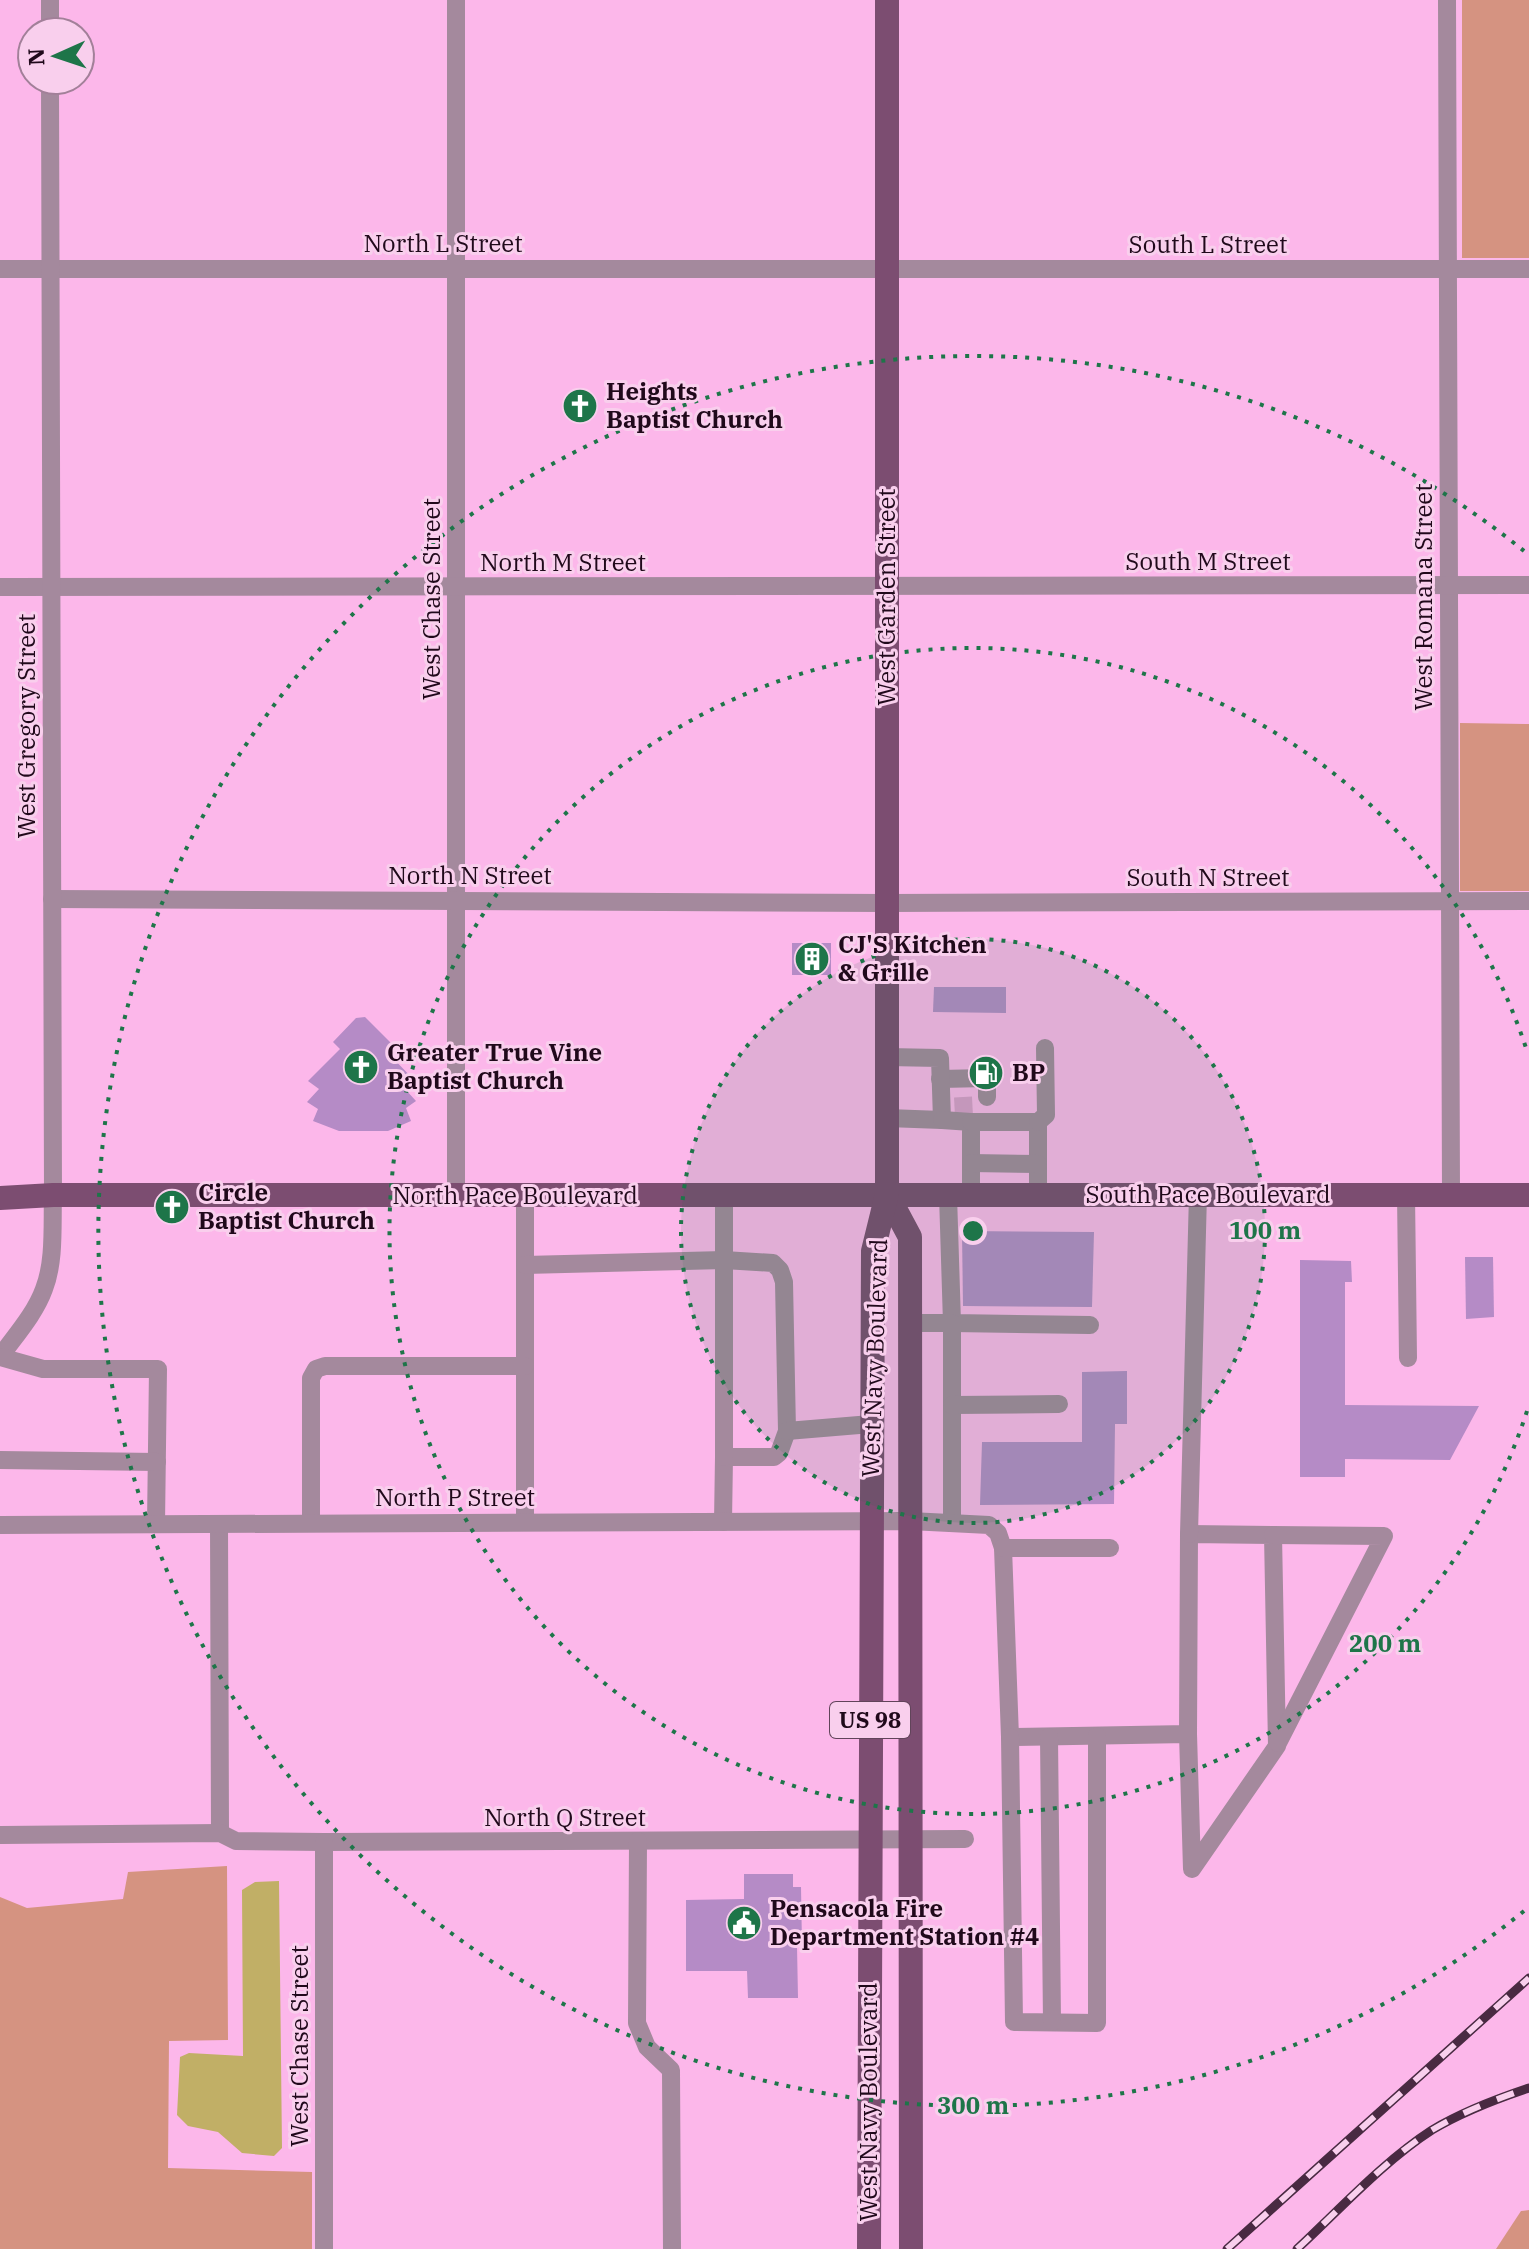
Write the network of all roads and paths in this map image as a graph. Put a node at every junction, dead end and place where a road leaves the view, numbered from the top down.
1 (456, 0) edge
2 (887, 0) edge
3 (1447, 0) edge
4 (50, 96) edge
5 (455, 268) junction
6 (0, 269) edge
7 (50, 269) junction
8 (887, 269) junction
9 (1448, 269) junction
10 (1529, 269) edge
11 (1448, 585) junction
12 (1529, 585) edge
13 (0, 587) edge
14 (51, 587) junction
15 (456, 587) junction
16 (887, 587) junction
17 (52, 899) junction
18 (456, 900) junction
19 (1449, 901) junction
20 (1529, 901) edge
21 (887, 903) junction
22 (1045, 1048) dead end
23 (887, 1057) junction
24 (940, 1079) junction
25 (973, 1108) junction
26 (887, 1118) junction
27 (942, 1120) junction
28 (1038, 1122) junction
29 (971, 1163) junction
30 (1038, 1164) junction
31 (887, 1194) junction
32 (1198, 1194) junction
33 (1406, 1194) junction
34 (1451, 1194) junction
35 (53, 1195) junction
36 (724, 1195) junction
37 (959, 1195) junction
38 (1038, 1195) junction
39 (1529, 1195) edge
40 (456, 1197) junction
41 (525, 1197) junction
42 (0, 1198) edge
43 (724, 1260) junction
44 (525, 1265) junction
45 (910, 1323) junction
46 (952, 1323) junction
47 (1090, 1325) dead end
48 (0, 1357) edge
49 (1408, 1358) dead end
50 (525, 1366) junction
51 (1059, 1404) dead end
52 (952, 1405) junction
53 (871, 1424) junction
54 (787, 1431) junction
55 (724, 1457) junction
56 (0, 1460) edge
57 (157, 1462) junction
58 (525, 1521) junction
59 (910, 1521) junction
60 (723, 1522) junction
61 (870, 1522) junction
62 (952, 1522) junction
63 (311, 1523) junction
64 (156, 1524) junction
65 (219, 1524) junction
66 (0, 1525) edge
67 (1189, 1534) junction
68 (1273, 1535) junction
69 (1003, 1548) junction
70 (1110, 1548) dead end
71 (1188, 1734) junction
72 (1097, 1736) junction
73 (1010, 1737) junction
74 (1049, 1737) junction
75 (1277, 1746) junction
76 (220, 1833) junction
77 (1, 1835) edge
78 (911, 1838) junction
79 (965, 1839) dead end
80 (869, 1840) junction
81 (638, 1841) junction
82 (324, 1842) junction
83 (1052, 2022) junction
84 (324, 2249) edge
85 (672, 2249) edge
86 (869, 2249) edge
87 (911, 2249) edge

1 - 5 street, West Chase Street
2 - 8 main road, West Garden Street
3 - 9 street, West Romana Street
4 - 7 street, West Gregory Street
5 - 7 street, North L Street
5 - 8 street, North L Street
5 - 15 street, West Chase Street
6 - 7 street, North L Street
7 - 14 street, West Gregory Street
8 - 9 street, South L Street
8 - 16 main road, West Garden Street
9 - 10 street, South L Street
9 - 11 street, West Romana Street
11 - 12 street, South M Street
11 - 16 street, South M Street
11 - 19 street, West Romana Street
13 - 14 street, North M Street
14 - 15 street, North M Street
14 - 17 street, West Gregory Street
15 - 16 street, North M Street
15 - 18 street, West Chase Street
16 - 21 main road, West Garden Street
17 - 18 street, North N Street
17 - 35 street, West Gregory Street
18 - 21 street, North N Street
18 - 40 street, West Chase Street
19 - 20 street, South N Street
19 - 21 street, South N Street
19 - 34 street, West Romana Street
21 - 23 main road, West Garden Street
22 - 28 street
23 - 24 street
23 - 26 main road, West Garden Street
24 - 25 street
24 - 27 street
25 - 27 street
25 - 28 street
25 - 29 street
26 - 27 street
26 - 31 main road, West Garden Street
28 - 30 street
29 - 30 street
29 - 37 street
30 - 38 street
31 - 36 main road, North Pace Boulevard
31 - 37 main road, South Pace Boulevard
31 - 45 main road, West Navy Boulevard / US 98
31 - 53 main road, West Navy Boulevard / US 98
32 - 33 main road, South Pace Boulevard
32 - 38 main road, South Pace Boulevard
32 - 67 street
33 - 34 main road, South Pace Boulevard
33 - 49 street
34 - 39 main road, South Pace Boulevard
35 - 40 main road, North Pace Boulevard
35 - 42 main road, North Pace Boulevard
35 - 48 street, West Gregory Street
36 - 41 main road, North Pace Boulevard
36 - 43 street
37 - 38 main road, South Pace Boulevard
37 - 46 street
40 - 41 main road, North Pace Boulevard
41 - 44 street
43 - 44 street
43 - 54 street
43 - 55 street
44 - 50 street
45 - 46 street
45 - 59 main road, West Navy Boulevard / US 98
46 - 47 street
46 - 52 street
48 - 57 street
50 - 58 street
50 - 63 street
51 - 52 street
52 - 62 street
53 - 54 street
53 - 61 main road, West Navy Boulevard / US 98
54 - 55 street
55 - 60 street
56 - 57 street
57 - 64 street
58 - 60 street, North P Street
58 - 63 street, North P Street
59 - 61 street, North P Street
59 - 62 street, North P Street
59 - 78 main road, West Navy Boulevard / US 98
60 - 61 street, North P Street
61 - 80 main road, West Navy Boulevard / US 98
62 - 69 street, North P Street
63 - 65 street, North P Street
64 - 65 street, North P Street
64 - 66 street, North P Street
65 - 76 street
67 - 68 street
67 - 71 street
68 - 75 street
68 - 75 street
69 - 70 street
69 - 73 street
71 - 72 street
71 - 75 street
72 - 74 street
72 - 83 street
73 - 74 street
73 - 83 street
74 - 83 street
76 - 77 street, North Q Street
76 - 82 street, North Q Street
78 - 79 street, North Q Street
78 - 80 street, North Q Street
78 - 87 main road, West Navy Boulevard / US 98
80 - 81 street, North Q Street
80 - 86 main road, West Navy Boulevard / US 98
81 - 82 street, North Q Street
81 - 85 street
82 - 84 street, West Chase Street

